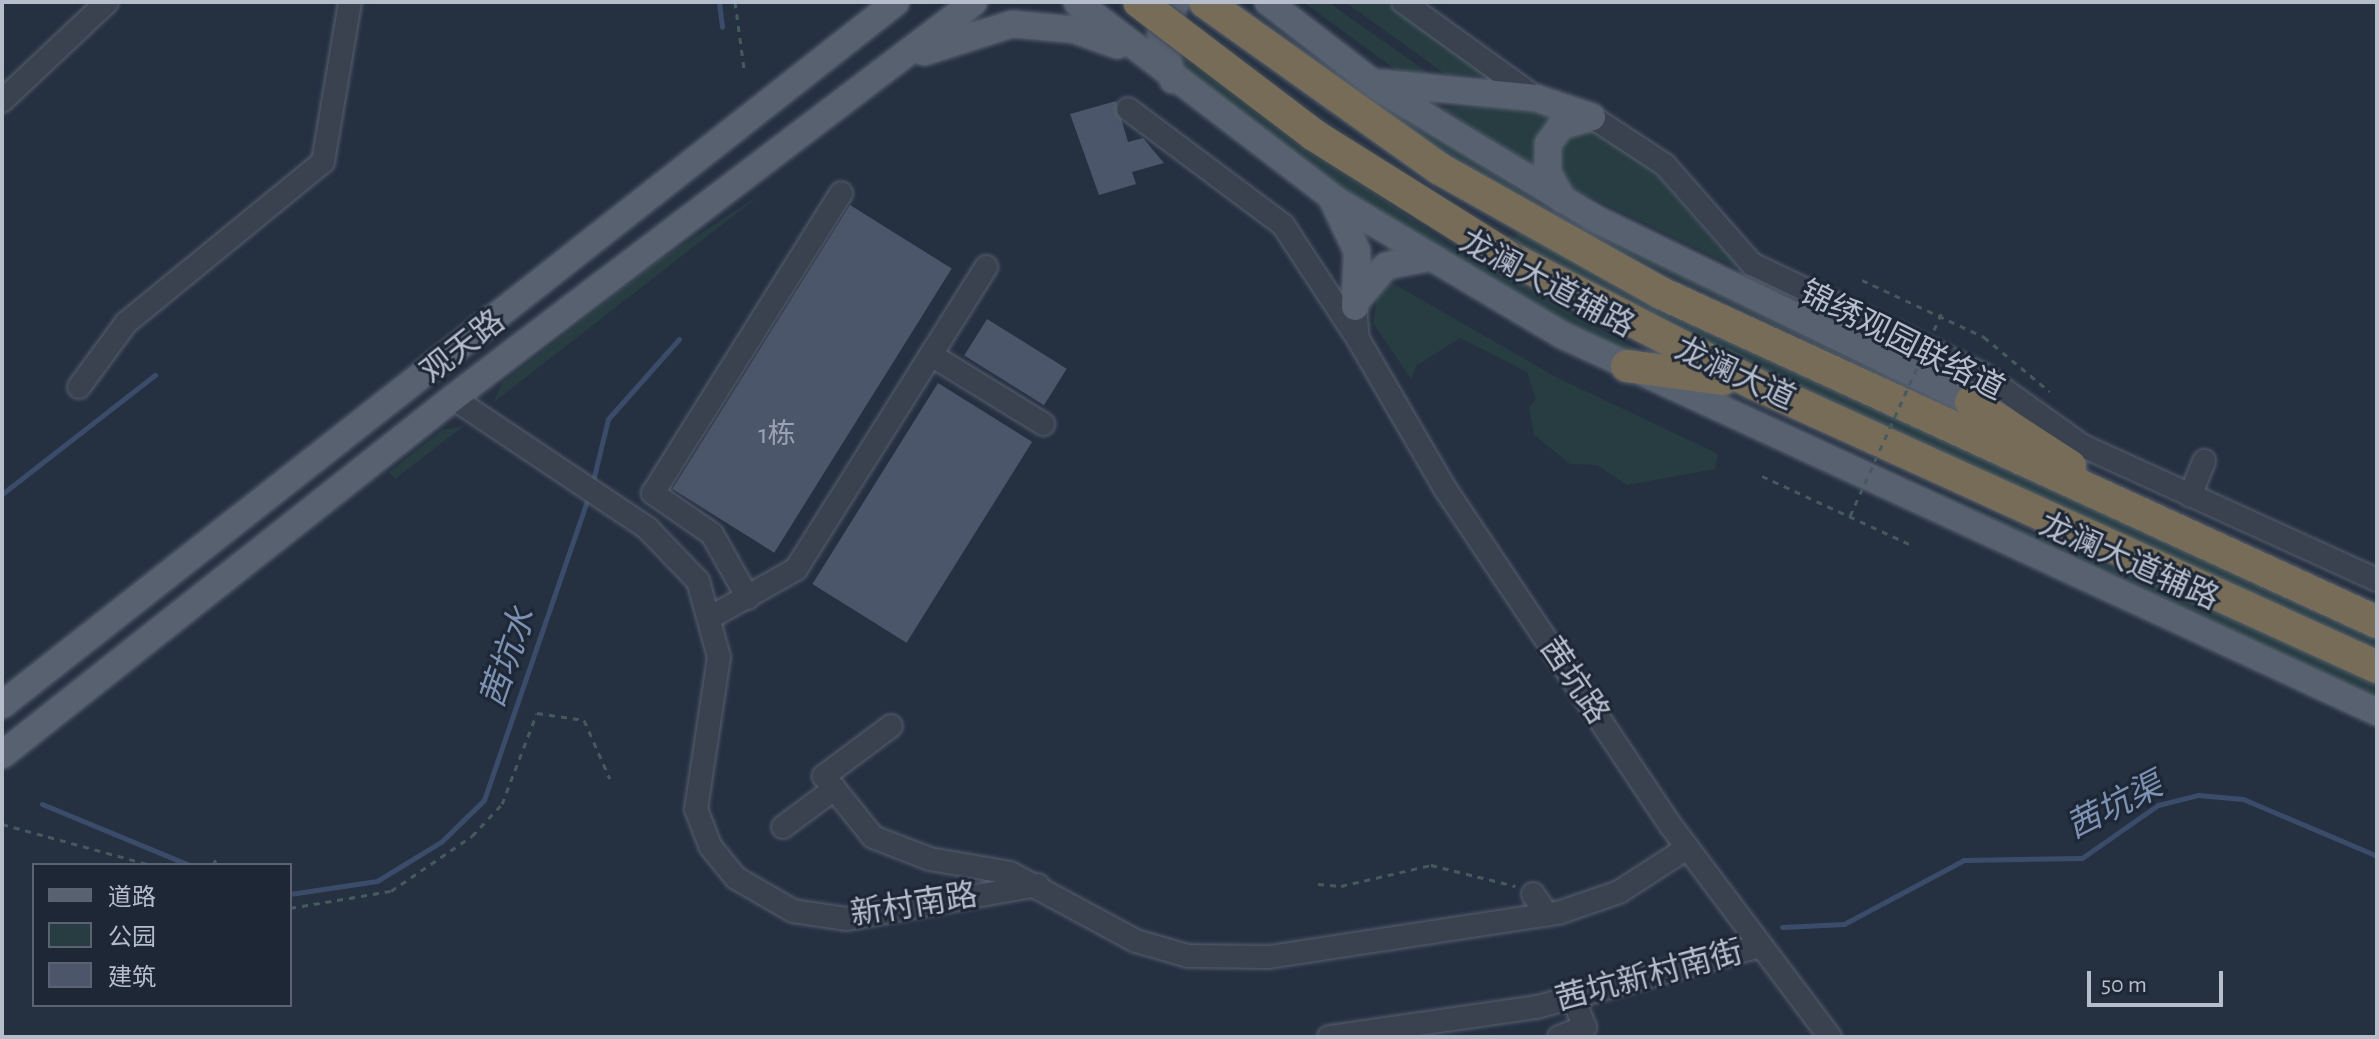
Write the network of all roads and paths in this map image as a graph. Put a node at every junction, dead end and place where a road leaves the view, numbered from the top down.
1 (107, 2) edge
2 (350, 2) edge
3 (735, 2) edge
4 (883, 2) edge
5 (896, 2) edge
6 (974, 2) edge
7 (1077, 2) edge
8 (1139, 2) edge
9 (1176, 2) edge
10 (1205, 2) edge
11 (1268, 2) edge
12 (1403, 2) edge
13 (853, 35) junction
14 (1145, 59) junction
15 (744, 69) dead end
16 (871, 79) junction
17 (1370, 80) junction
18 (1176, 84) junction
19 (1536, 98) junction
20 (2, 101) edge
21 (1128, 109) dead end
22 (1592, 117) junction
23 (1319, 188) junction
24 (841, 193) dead end
25 (1563, 200) junction
26 (1428, 258) junction
27 (986, 267) dead end
28 (1862, 280) dead end
29 (1355, 307) junction
30 (1941, 314) junction
31 (1358, 339) junction
32 (931, 355) junction
33 (1627, 366) junction
34 (1753, 383) junction
35 (79, 387) dead end
36 (2049, 391) dead end
37 (453, 398) junction
38 (1971, 402) joint
39 (1043, 424) dead end
40 (2204, 461) dead end
41 (1762, 476) dead end
42 (2190, 496) junction
43 (2134, 512) junction
44 (1850, 516) junction
45 (1909, 544) dead end
46 (2377, 580) edge
47 (748, 598) junction
48 (713, 616) junction
49 (2377, 622) edge
50 (2377, 667) edge
51 (2, 705) edge
52 (2377, 712) edge
53 (891, 726) dead end
54 (2, 755) edge
55 (610, 779) dead end
56 (834, 789) junction
57 (2, 824) edge
58 (783, 827) dead end
59 (1687, 848) junction
60 (144, 863) edge
61 (1039, 884) junction
62 (1318, 884) dead end
63 (1533, 894) joint
64 (292, 908) edge
65 (1547, 915) junction
66 (1760, 946) junction
67 (1573, 999) junction
68 (1329, 1037) edge
69 (1559, 1037) edge
70 (1830, 1037) edge

1 - 20 street
2 - 35 street
3 - 15 path
4 - 13 main road
5 - 13 main road, 观天路
6 - 16 main road, 观天路
7 - 14 main road, 龙澜大道辅路
8 - 34 highway, 龙澜大道, bridge
9 - 18 main road
10 - 43 highway, 龙澜大道
11 - 17 main road
12 - 19 street
13 - 51 main road, 观天路
14 - 16 main road
14 - 18 main road, 龙澜大道辅路
16 - 37 main road, 观天路
17 - 19 main road
17 - 25 main road
18 - 23 main road, 龙澜大道辅路
19 - 22 main road
21 - 31 street
22 - 25 main road
22 - 42 street, 锦绣观园联络道
23 - 26 main road, 龙澜大道辅路
23 - 29 main road
24 - 47 street
25 - 38 main road
26 - 29 main road
26 - 33 main road, 龙澜大道辅路
27 - 32 street
28 - 30 path
29 - 31 street, 茜坑路
30 - 36 path
30 - 44 path, bridge
31 - 59 street, 茜坑路
32 - 39 street
32 - 47 street
33 - 34 highway
33 - 52 main road, 龙澜大道辅路
34 - 50 highway, 龙澜大道
37 - 48 street, 新村南路
37 - 54 main road, 观天路
38 - 43 highway
40 - 42 street
41 - 44 path
42 - 46 street, 锦绣观园联络道
43 - 49 highway, 龙澜大道
44 - 45 path
47 - 48 street
48 - 61 street, 新村南路
53 - 56 street
55 - 64 path
56 - 58 street
56 - 61 street
57 - 60 path
59 - 65 street
59 - 66 street, 茜坑路
61 - 65 street
62 - 63 path
63 - 65 street
66 - 67 street, 茜坑新村南街
66 - 70 street, 茜坑路
67 - 68 street, 茜坑新村南街
67 - 69 street

